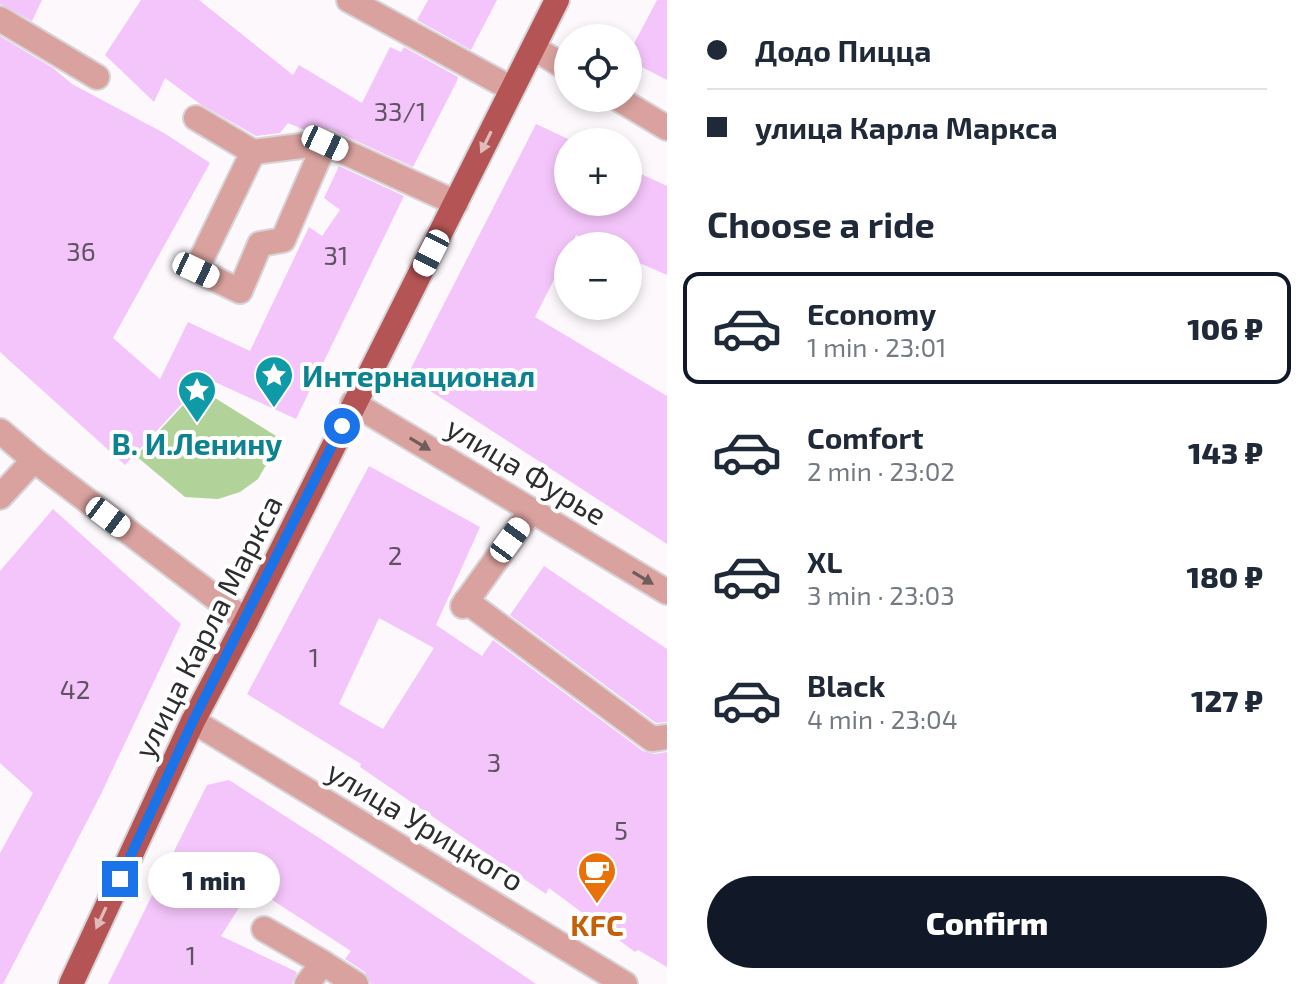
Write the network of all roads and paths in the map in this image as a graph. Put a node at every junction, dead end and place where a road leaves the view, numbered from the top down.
1 (349, 0) edge
2 (557, 0) edge
3 (0, 19) edge
4 (534, 48) junction
5 (554, 60) edge
6 (97, 77) dead end
7 (512, 89) junction
8 (640, 112) edge
9 (196, 118) dead end
10 (667, 128) edge
11 (325, 143) junction
12 (253, 152) junction
13 (456, 203) junction
14 (353, 403) junction
15 (0, 431) edge
16 (34, 460) junction
17 (0, 497) edge
18 (531, 511) junction
19 (667, 592) edge
20 (246, 621) junction
21 (193, 721) junction
22 (667, 737) edge
23 (264, 929) dead end
24 (323, 963) junction
25 (71, 984) edge
26 (307, 984) edge
27 (356, 984) edge
28 (625, 984) edge

1 - 7 street
2 - 4 main road, улица Карла Маркса
3 - 6 street
4 - 5 street
4 - 7 main road, улица Карла Маркса
7 -> 13 main road, улица Карла Маркса
8 - 10 street
9 - 12 street
11 - 12 street
11 - 12 street
11 - 13 street
13 - 14 main road, улица Карла Маркса
14 -> 18 street, улица Фурье
14 - 20 main road, улица Карла Маркса
15 - 16 street
16 - 17 street
16 - 20 street
18 -> 19 street, улица Фурье
18 - 22 street
20 - 21 main road, улица Карла Маркса
21 -> 25 main road, улица Карла Маркса
21 - 28 street, улица Урицкого
23 - 24 street
24 - 26 street
24 - 27 street

